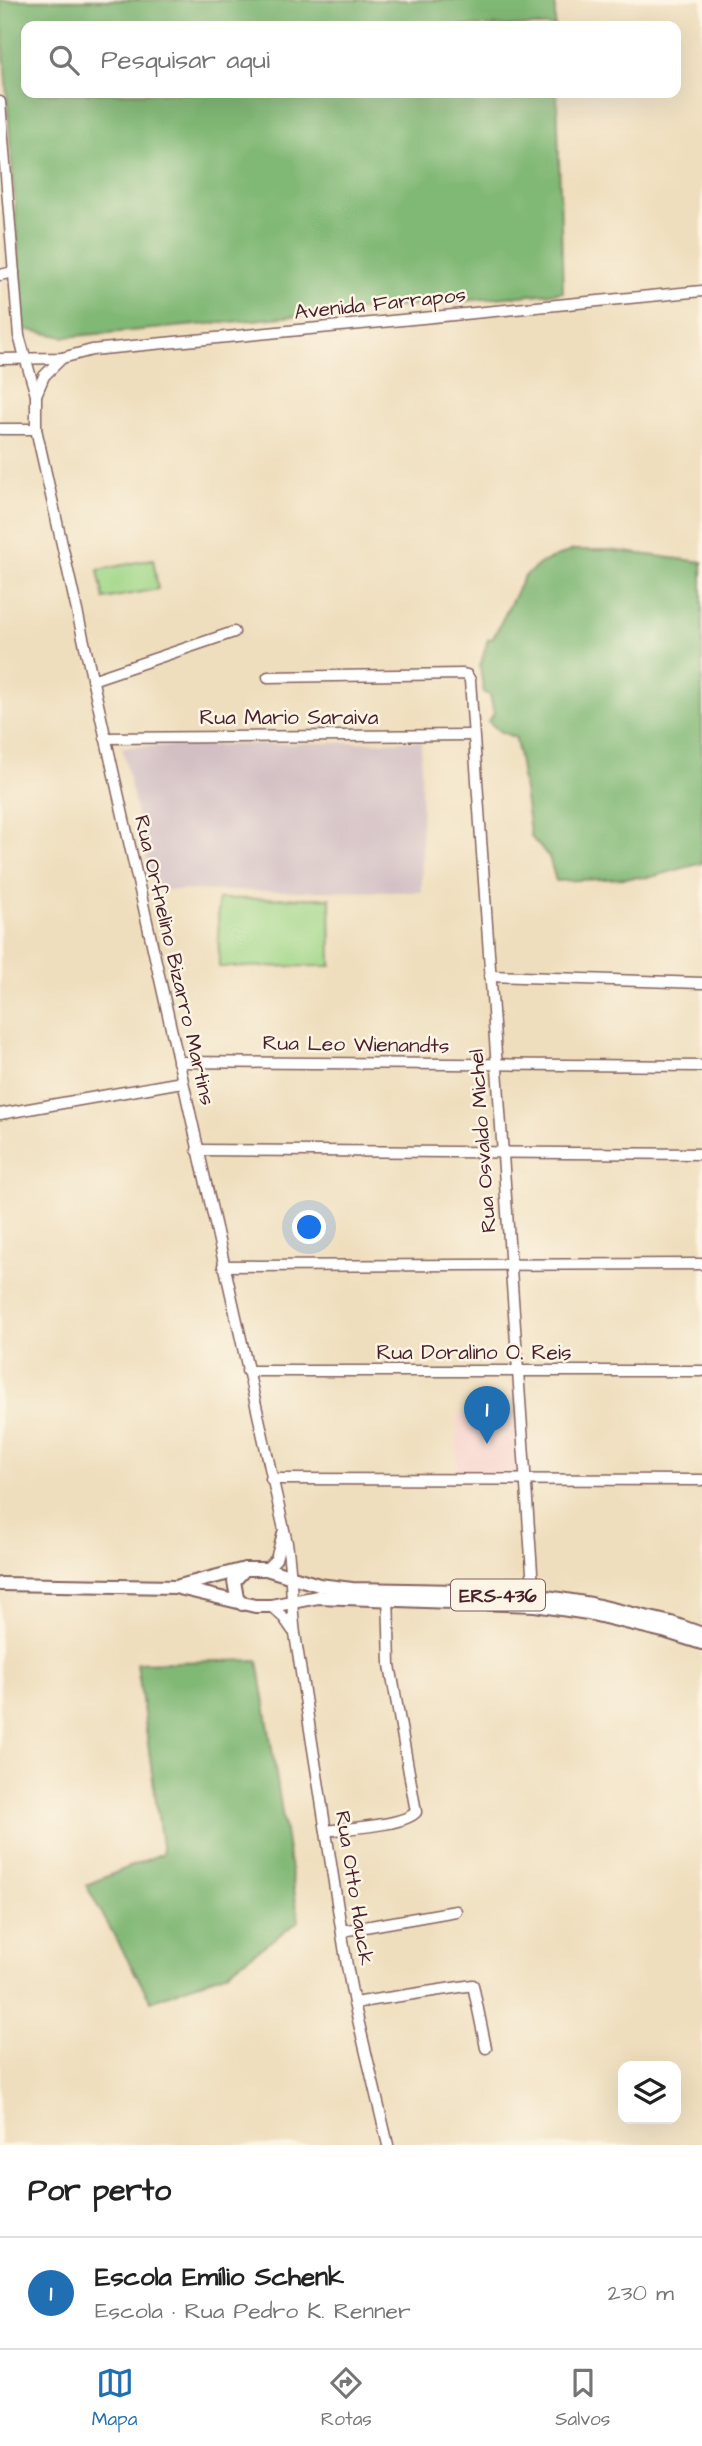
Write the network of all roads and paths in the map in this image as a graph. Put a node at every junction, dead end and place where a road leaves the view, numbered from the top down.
1 (0, 102) edge
2 (14, 272) junction
3 (0, 275) edge
4 (702, 291) edge
5 (25, 358) junction
6 (62, 358) junction
7 (0, 359) edge
8 (36, 396) junction
9 (0, 429) edge
10 (36, 429) junction
11 (233, 632) dead end
12 (268, 677) dead end
13 (92, 680) junction
14 (473, 735) junction
15 (105, 738) junction
16 (490, 976) junction
17 (702, 982) edge
18 (177, 1062) junction
19 (496, 1065) junction
20 (702, 1066) edge
21 (182, 1082) junction
22 (0, 1114) edge
23 (197, 1150) junction
24 (503, 1153) junction
25 (702, 1154) edge
26 (702, 1264) edge
27 (510, 1265) junction
28 (223, 1266) junction
29 (247, 1371) junction
30 (518, 1371) junction
31 (702, 1371) edge
32 (271, 1479) junction
33 (526, 1479) junction
34 (702, 1480) edge
35 (283, 1532) junction
36 (245, 1569) junction
37 (266, 1569) junction
38 (292, 1575) junction
39 (0, 1584) edge
40 (175, 1587) junction
41 (388, 1594) junction
42 (292, 1600) junction
43 (534, 1600) junction
44 (242, 1604) junction
45 (271, 1606) junction
46 (295, 1634) junction
47 (702, 1634) edge
48 (702, 1643) edge
49 (326, 1831) junction
50 (456, 1911) dead end
51 (342, 1931) junction
52 (354, 2003) junction
53 (486, 2048) dead end
54 (388, 2145) edge

1 - 2 street
2 - 3 street
2 - 5 street
4 - 6 street, Avenida Farrapos
5 - 6 street, Avenida Farrapos
5 - 7 street, Avenida Farrapos
5 - 8 street
6 - 8 street
8 - 10 street, Rua Orfnelino Bizarro Martins
9 - 10 street
10 - 13 street, Rua Orfnelino Bizarro Martins
11 - 13 street
12 - 14 street, Rua Osvaldo Michel
13 - 15 street, Rua Orfnelino Bizarro Martins
14 - 15 street, Rua Mario Saraiva
14 - 16 street, Rua Osvaldo Michel
15 - 18 street, Rua Orfnelino Bizarro Martins
16 - 17 street
16 - 19 street, Rua Osvaldo Michel
18 - 19 street, Rua Leo Wienandts
18 - 21 street, Rua Orfnelino Bizarro Martins
19 - 20 street, Rua Leo Wienandts
19 - 24 street, Rua Osvaldo Michel
21 - 22 street
21 - 23 street, Rua Orfnelino Bizarro Martins
23 - 24 street
23 - 28 street, Rua Orfnelino Bizarro Martins
24 - 25 street
24 - 27 street, Rua Osvaldo Michel
26 - 27 street
27 - 28 street
27 - 30 street, Rua Osvaldo Michel
28 - 29 street, Rua Orfnelino Bizarro Martins
29 - 30 street, Rua Doralino O. Reis
29 - 32 street, Rua Orfnelino Bizarro Martins
30 - 31 street, Rua Doralino O. Reis
30 - 33 street, Rua Osvaldo Michel
32 - 33 street
32 - 35 street, Rua Orfnelino Bizarro Martins
33 - 34 street
33 - 43 street, Rua Osvaldo Michel
35 - 37 street
35 - 38 street, Rua Orfnelino Bizarro Martins
36 - 37 main road, ERS-436
36 - 40 main road, ERS-436
36 - 44 main road
37 - 38 main road, ERS-436
38 - 41 main road, ERS-436
38 - 42 street, Rua Orfnelino Bizarro Martins
39 - 40 main road, ERS-436
40 - 44 main road, ERS-436
41 - 42 main road, ERS-436
41 - 43 main road, ERS-436
41 - 49 street
42 - 45 main road, ERS-436
42 - 46 street, Rua Orfnelino Bizarro Martins
43 - 47 main road, ERS-436
43 - 48 main road, ERS-436
44 - 45 main road, ERS-436
45 - 46 street
46 - 49 street, Rua Otto Hauck
49 - 51 street, Rua Otto Hauck
50 - 51 street
51 - 52 street, Rua Otto Hauck
52 - 53 street
52 - 54 street, Rua Otto Hauck

